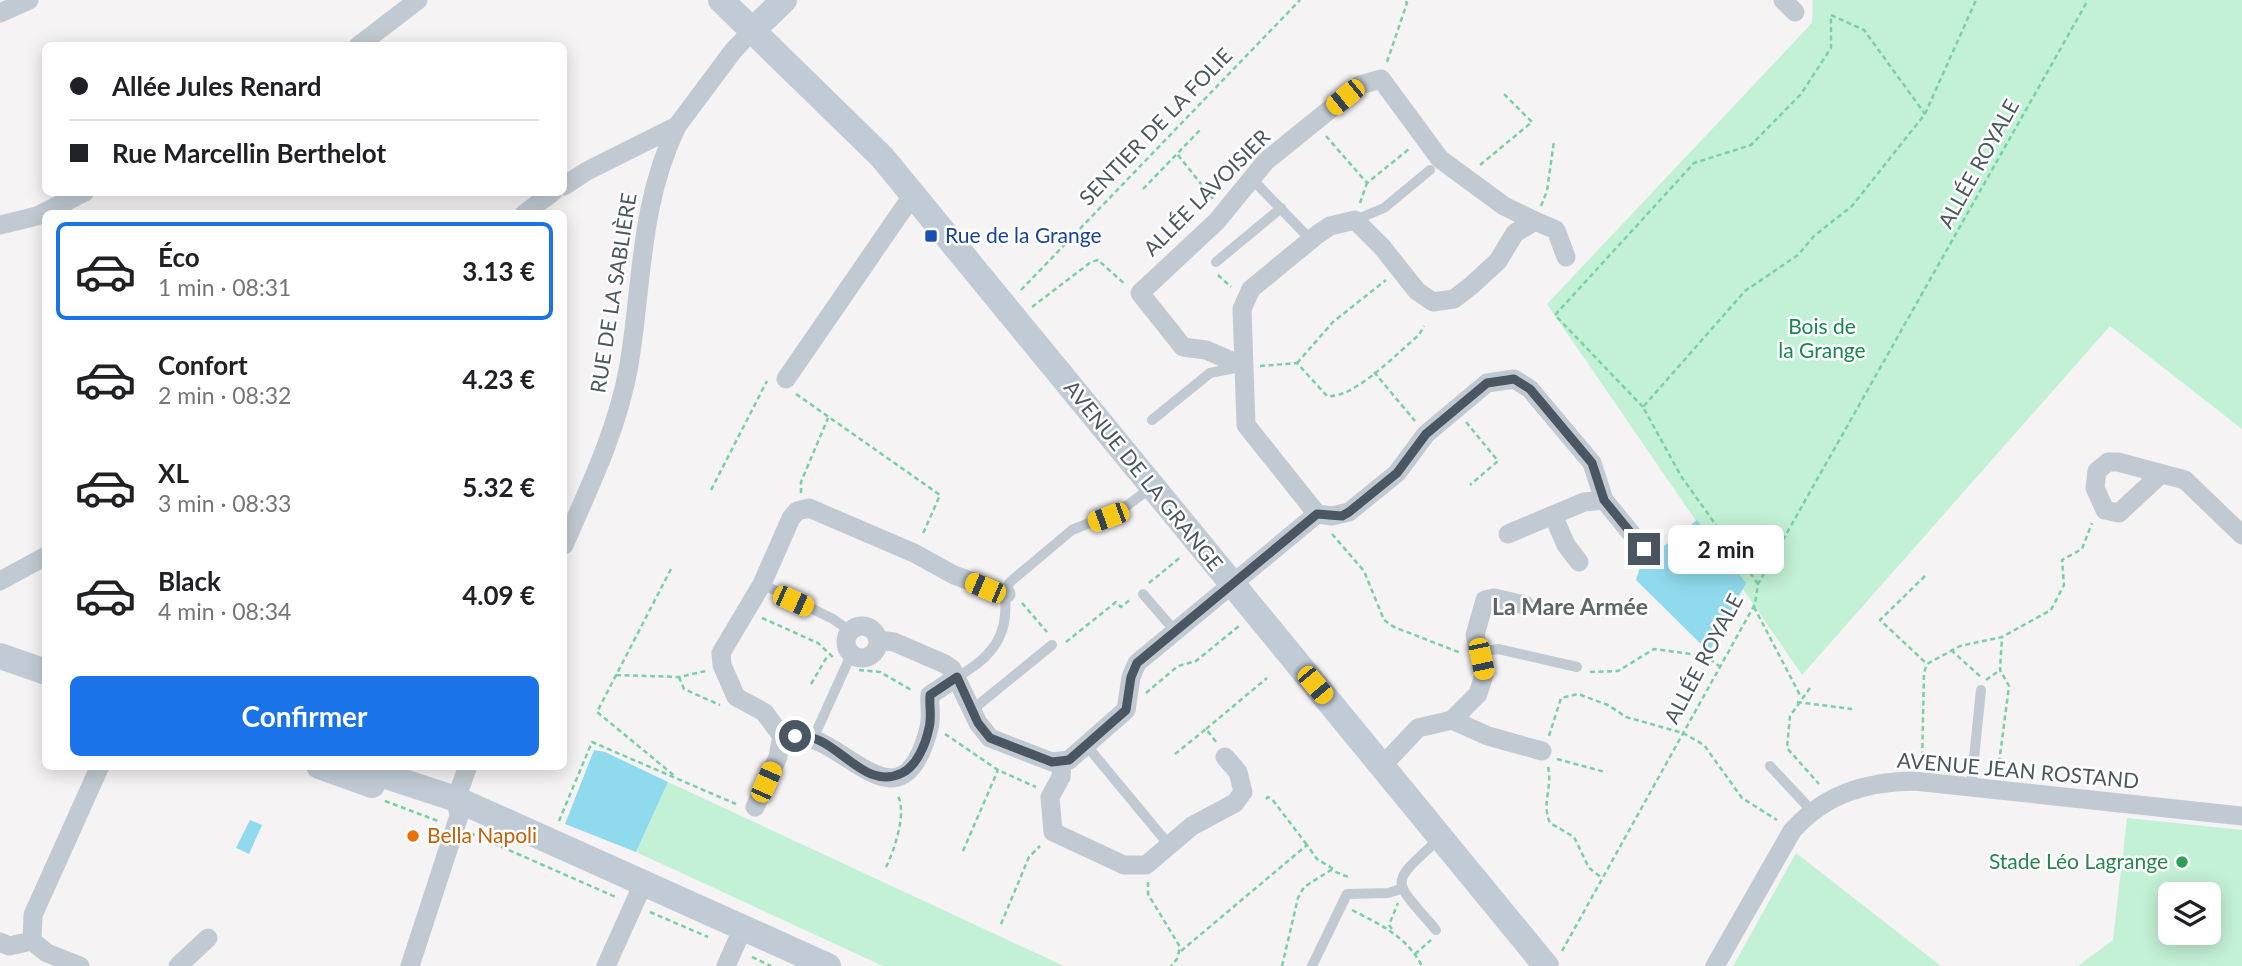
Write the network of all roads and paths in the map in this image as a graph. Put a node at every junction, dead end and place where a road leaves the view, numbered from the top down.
1 (29, 0) edge
2 (418, 0) edge
3 (721, 0) edge
4 (784, 0) edge
5 (1300, 0) edge
6 (1404, 0) edge
7 (1976, 0) edge
8 (2088, 0) edge
9 (0, 13) edge
10 (751, 32) junction
11 (363, 42) edge
12 (1387, 65) dead end
13 (1503, 93) dead end
14 (1925, 114) junction
15 (1314, 122) junction
16 (677, 126) junction
17 (1200, 130) dead end
18 (1422, 138) junction
19 (1554, 141) dead end
20 (1177, 154) junction
21 (1430, 170) dead end
22 (1466, 177) junction
23 (1252, 179) junction
24 (1367, 183) junction
25 (567, 184) edge
26 (1143, 189) dead end
27 (77, 196) edge
28 (549, 196) edge
29 (912, 196) junction
30 (1228, 208) junction
31 (1281, 208) junction
32 (49, 210) edge
33 (529, 210) edge
34 (42, 214) edge
35 (1355, 220) junction
36 (1535, 221) junction
37 (0, 225) edge
38 (1311, 240) junction
39 (1566, 257) dead end
40 (1216, 262) dead end
41 (1399, 269) junction
42 (1140, 293) junction
43 (1010, 313) junction
44 (1424, 326) dead end
45 (1297, 363) junction
46 (1243, 366) junction
47 (1374, 372) junction
48 (786, 380) junction
49 (1643, 407) junction
50 (1455, 410) junction
51 (828, 418) junction
52 (1152, 420) dead end
53 (1426, 434) junction
54 (2161, 474) junction
55 (1469, 485) dead end
56 (1152, 487) junction
57 (711, 490) dead end
58 (1604, 500) junction
59 (802, 508) junction
60 (2103, 508) junction
61 (1317, 514) junction
62 (1553, 515) junction
63 (1508, 534) dead end
64 (2242, 535) edge
65 (567, 538) edge
66 (1198, 543) junction
67 (1644, 549) dead end
68 (914, 553) junction
69 (42, 558) edge
70 (1579, 562) dead end
71 (671, 569) dead end
72 (1926, 576) dead end
73 (0, 581) edge
74 (762, 584) junction
75 (1758, 584) junction
76 (1144, 590) junction
77 (1006, 591) junction
78 (1240, 594) junction
79 (1525, 605) dead end
80 (1754, 607) junction
81 (745, 609) junction
82 (850, 631) junction
83 (1175, 631) junction
84 (2002, 637) junction
85 (878, 640) junction
86 (1054, 643) junction
87 (1951, 650) junction
88 (828, 655) junction
89 (1480, 655) junction
90 (0, 656) edge
91 (849, 660) junction
92 (1927, 664) junction
93 (722, 665) junction
94 (1720, 667) junction
95 (1580, 669) joint
96 (2000, 670) junction
97 (42, 671) edge
98 (616, 675) junction
99 (679, 677) junction
100 (957, 677) junction
101 (1266, 678) dead end
102 (811, 684) dead end
103 (1810, 688) dead end
104 (1981, 690) dead end
105 (920, 695) dead end
106 (1141, 695) junction
107 (1801, 698) junction
108 (741, 702) junction
109 (1797, 702) junction
110 (1852, 709) dead end
111 (972, 710) junction
112 (1452, 720) junction
113 (1206, 729) junction
114 (817, 730) dead end
115 (929, 730) junction
116 (1683, 733) junction
117 (782, 736) junction
118 (1087, 746) junction
119 (1175, 754) dead end
120 (1544, 754) junction
121 (1225, 758) joint
122 (1062, 763) junction
123 (1770, 765) dead end
124 (1382, 766) junction
125 (98, 770) edge
126 (332, 770) edge
127 (364, 770) edge
128 (466, 770) edge
129 (998, 770) junction
130 (1605, 772) dead end
131 (889, 778) junction
132 (678, 779) junction
133 (1923, 782) junction
134 (1971, 787) junction
135 (1996, 790) junction
136 (1050, 797) junction
137 (1830, 798) junction
138 (1266, 799) dead end
139 (450, 807) junction
140 (755, 807) joint
141 (1812, 811) junction
142 (2242, 816) edge
143 (555, 829) dead end
144 (1792, 831) junction
145 (1054, 832) junction
146 (1440, 837) junction
147 (1169, 845) junction
148 (1307, 845) junction
149 (963, 851) dead end
150 (1146, 864) junction
151 (886, 867) dead end
152 (1335, 870) junction
153 (1602, 878) junction
154 (643, 884) junction
155 (1404, 892) junction
156 (1351, 893) junction
157 (1342, 901) junction
158 (1001, 923) dead end
159 (743, 928) junction
160 (1436, 930) joint
161 (1394, 932) junction
162 (208, 938) dead end
163 (32, 940) junction
164 (0, 942) edge
165 (1181, 951) junction
166 (1415, 954) junction
167 (1553, 961) edge
168 (80, 966) edge
169 (178, 966) edge
170 (410, 966) edge
171 (606, 966) edge
172 (726, 966) edge
173 (828, 966) edge
174 (1171, 966) edge
175 (1282, 966) edge
176 (1312, 966) edge
177 (1422, 966) edge
178 (1715, 966) edge

1 - 9 street
2 - 11 street
3 - 10 street
4 - 10 street
5 - 43 path, SENTIER DE LA FOLIE
6 - 12 path
7 - 14 path
8 - 75 path, ALLÉE ROYALE
10 - 16 street
10 - 29 street, AVENUE DE LA GRANGE
13 - 22 path
14 - 49 path
14 - 49 path
15 - 18 street, ALLÉE LAVOISIER
15 - 23 street, ALLÉE LAVOISIER
15 - 24 path
16 - 25 street
16 - 65 street, RUE DE LA SABLIÈRE
17 - 20 path
18 - 22 street, ALLÉE LAVOISIER
18 - 24 path
19 - 36 path
20 - 26 path
20 - 30 path
21 - 35 lane
22 - 36 street, ALLÉE LAVOISIER
23 - 30 street, ALLÉE LAVOISIER
23 - 31 lane
24 - 35 path
27 - 32 street
28 - 33 street
29 - 43 street, AVENUE DE LA GRANGE
29 - 48 street
30 - 42 street, ALLÉE LAVOISIER
31 - 38 lane
31 - 40 lane
34 - 37 street
35 - 38 street
35 - 41 street
36 - 39 street, ALLÉE LAVOISIER
36 - 41 street
38 - 46 street
41 - 45 path
42 - 43 path
42 - 46 street
43 - 56 street, AVENUE DE LA GRANGE
44 - 47 path
45 - 46 path
45 - 47 path
46 - 52 lane
46 - 61 street
47 - 53 path
48 - 51 path
48 - 57 path
49 - 75 path
50 - 53 street
50 - 55 path
50 - 58 street
51 - 59 path
51 - 68 path
53 - 61 street
54 - 60 street
54 - 60 street
54 - 64 street
56 - 66 street, AVENUE DE LA GRANGE
56 - 77 lane
58 - 62 street
58 - 67 street
59 - 68 street
59 - 74 street
60 - 84 path
61 - 78 street
61 - 89 path
62 - 63 street
62 - 70 street
66 - 76 path
66 - 78 street, AVENUE DE LA GRANGE
68 - 77 street
69 - 73 street
71 - 98 path
72 - 92 path
74 - 81 street
74 - 82 lane
75 - 80 path, ALLÉE ROYALE
76 - 83 lane
76 - 86 path
77 - 86 path
77 - 100 lane
78 - 83 street
78 - 106 path
78 - 124 street, AVENUE DE LA GRANGE
79 - 89 street
80 - 94 path, ALLÉE ROYALE
80 - 107 path
81 - 88 path
81 - 93 street
82 - 85 street
82 - 91 street
83 - 106 street
84 - 87 path
84 - 96 path
85 - 91 street
85 - 100 street
86 - 111 lane
87 - 92 path
87 - 96 path
88 - 91 path
88 - 102 path
89 - 95 lane
89 - 112 street
90 - 97 street
91 - 105 path
91 - 114 lane
92 - 133 path
93 - 99 path
93 - 108 street
94 - 95 path
94 - 116 path, ALLÉE ROYALE
96 - 135 path
98 - 99 path
98 - 132 path
99 - 108 path
100 - 111 street
100 - 115 street
101 - 113 path
103 - 107 path
104 - 134 lane
106 - 118 street
107 - 109 path
108 - 117 street
109 - 110 path
109 - 137 path
111 - 122 street
112 - 120 street
112 - 124 street
113 - 119 path
113 - 121 path
115 - 129 path
115 - 131 street
116 - 120 path
116 - 144 path
116 - 153 path, ALLÉE ROYALE
117 - 131 street
117 - 140 street
118 - 122 street
118 - 147 lane
120 - 130 path
120 - 153 path
121 - 147 street
122 - 136 street
123 - 141 lane
124 - 146 street, AVENUE DE LA GRANGE
125 - 163 street
126 - 139 street
127 - 139 street
128 - 139 street
129 - 136 path
129 - 149 path
131 - 151 path
132 - 140 path
132 - 143 path
133 - 134 street, AVENUE JEAN ROSTAND
133 - 137 street, AVENUE JEAN ROSTAND
134 - 135 street, AVENUE JEAN ROSTAND
135 - 142 street, AVENUE JEAN ROSTAND
136 - 145 street
137 - 141 street, AVENUE JEAN ROSTAND
138 - 148 path
139 - 154 street
139 - 170 street
141 - 144 street, AVENUE JEAN ROSTAND
144 - 178 street, AVENUE JEAN ROSTAND
145 - 150 street
145 - 158 path
146 - 155 lane
146 - 167 street, AVENUE DE LA GRANGE
147 - 150 street
148 - 152 path
148 - 165 path
150 - 165 path
152 - 156 path
152 - 175 path
153 - 167 path, ALLÉE ROYALE
154 - 159 street
154 - 171 street
155 - 156 lane
155 - 160 lane
155 - 161 path
156 - 157 lane
157 - 161 path
157 - 176 lane
159 - 172 street
159 - 173 street
160 - 166 path
161 - 166 path
162 - 169 street
163 - 164 street
163 - 168 street
165 - 174 path
166 - 177 path

